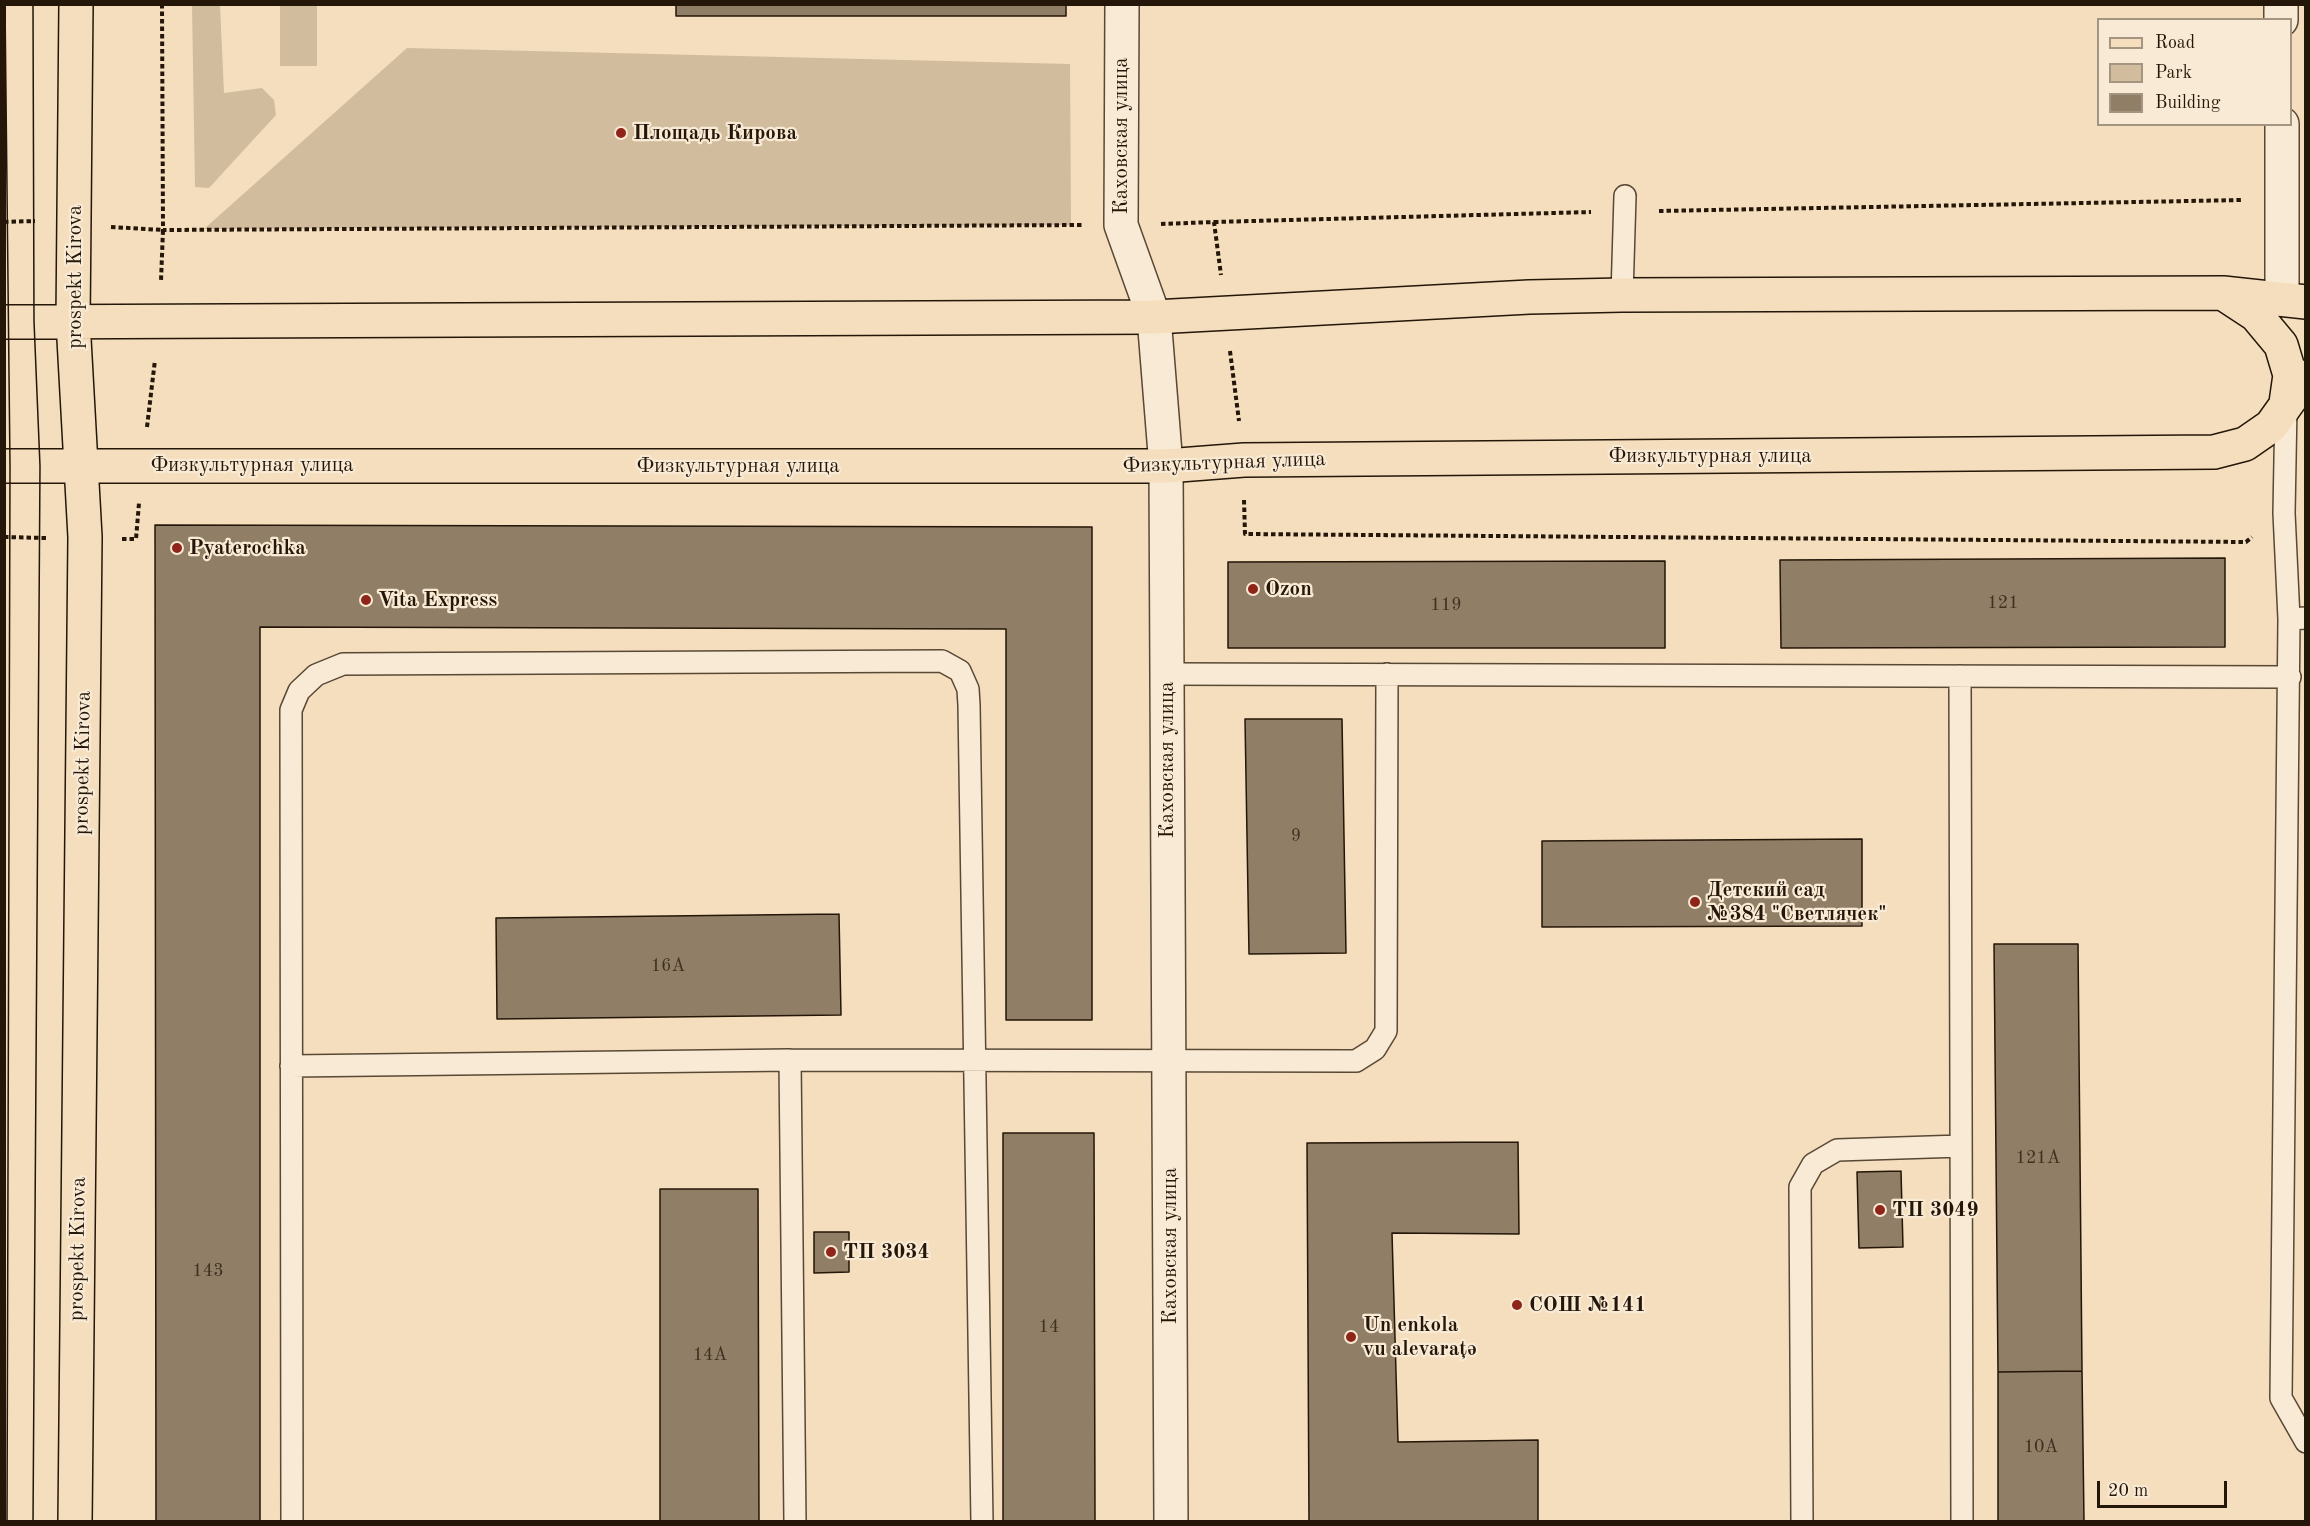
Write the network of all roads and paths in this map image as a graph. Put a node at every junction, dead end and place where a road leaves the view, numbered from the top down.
1 (76, 4) edge
2 (162, 4) edge
3 (1122, 4) edge
4 (2282, 126) edge
5 (2282, 200) junction
6 (1625, 204) junction
7 (1214, 222) junction
8 (1121, 225) junction
9 (2223, 294) junction
10 (1622, 295) junction
11 (2294, 301) edge
12 (1225, 313) junction
13 (1154, 317) junction
14 (74, 321) junction
15 (4, 322) edge
16 (2306, 377) edge
17 (2286, 403) junction
18 (1244, 460) junction
19 (82, 465) junction
20 (4, 466) edge
21 (1166, 466) junction
22 (2284, 513) junction
23 (2297, 619) edge
24 (1167, 674) junction
25 (1387, 674) junction
26 (1960, 676) junction
27 (2290, 677) junction
28 (790, 1060) junction
29 (975, 1060) junction
30 (1169, 1062) junction
31 (291, 1066) junction
32 (1961, 1146) junction
33 (2306, 1442) edge
34 (75, 1521) edge
35 (292, 1521) edge
36 (795, 1521) edge
37 (982, 1521) edge
38 (1171, 1521) edge
39 (1802, 1521) edge
40 (1962, 1521) edge

1 - 14 main road, prospekt Kirova
2 - 8 path
3 - 8 street, Каховская улица
4 - 5 street
5 - 6 path
5 - 11 street
6 - 7 path
6 - 10 lane
7 - 8 path
7 - 12 path
8 - 13 street, Каховская улица
9 - 10 main road
9 - 11 main road
9 - 17 main road, Физкультурная улица
10 - 12 main road
12 - 13 main road
12 - 18 path
13 - 14 main road
13 - 21 street, Каховская улица
14 - 15 main road
14 - 19 main road, prospekt Kirova
16 - 17 main road
17 - 18 main road, Физкультурная улица
17 - 22 lane
18 - 21 main road, Физкультурная улица
18 - 22 path
19 - 20 main road, Физкультурная улица
19 - 21 main road, Физкультурная улица
19 - 34 main road, prospekt Kirova
21 - 24 street, Каховская улица
22 - 23 lane
23 - 27 lane
24 - 25 lane
24 - 30 street, Каховская улица
25 - 26 lane
25 - 30 lane
26 - 27 lane
26 - 32 lane
27 - 33 lane
28 - 29 lane
28 - 31 lane
28 - 36 lane
29 - 30 lane
29 - 31 lane
29 - 37 lane
30 - 38 street, Каховская улица
31 - 35 lane
32 - 39 lane
32 - 40 lane

